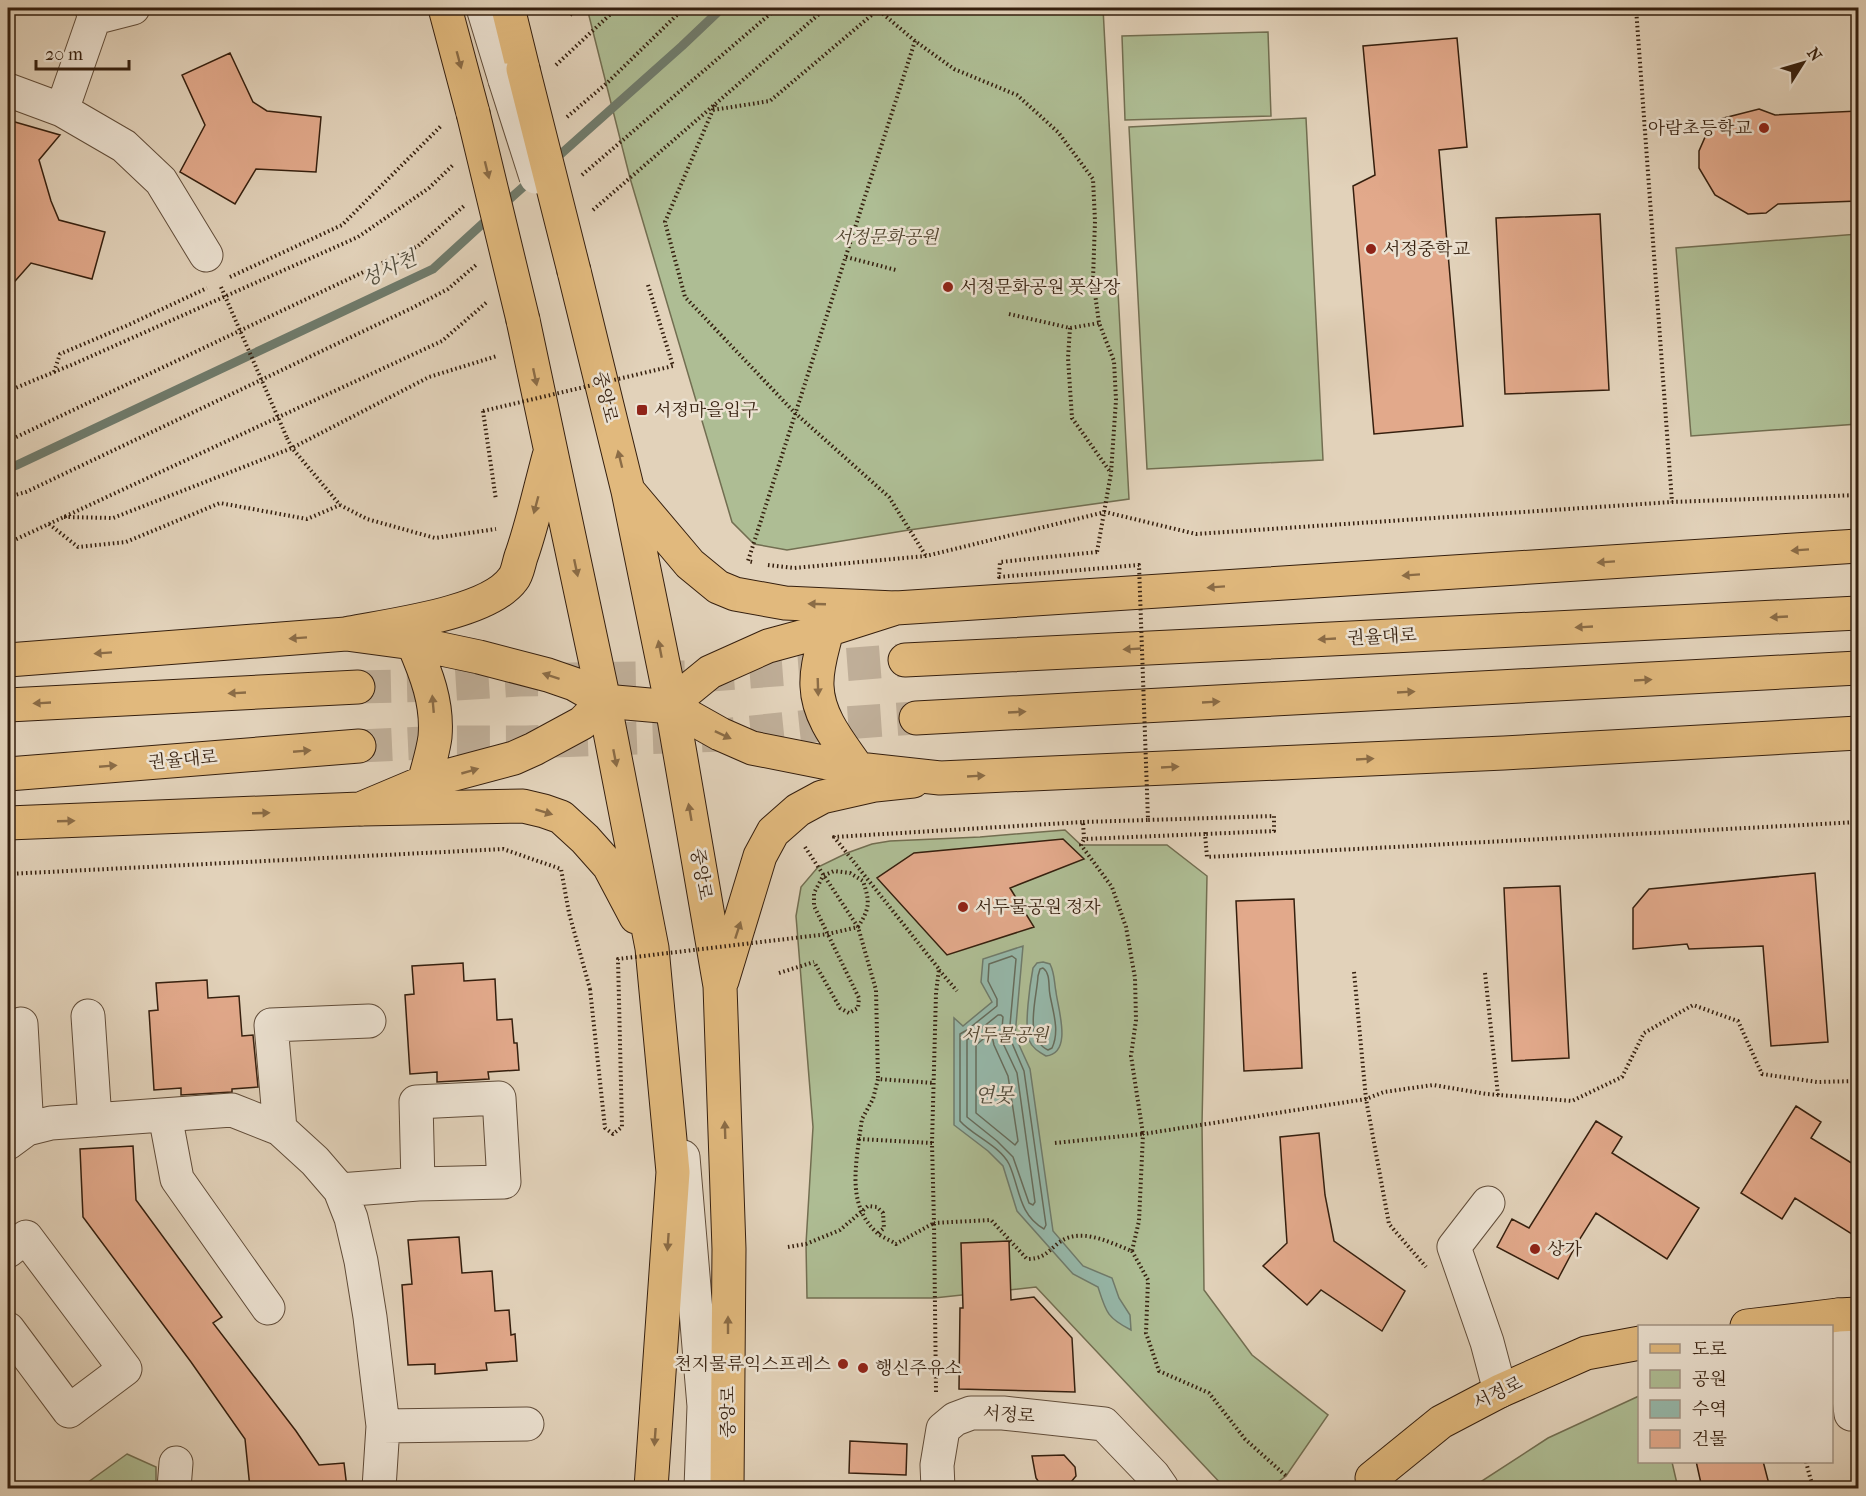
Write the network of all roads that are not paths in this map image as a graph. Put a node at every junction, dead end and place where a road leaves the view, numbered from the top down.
1 (133, 8) edge
2 (445, 8) edge
3 (483, 8) edge
4 (508, 8) edge
5 (93, 13) edge
6 (526, 72) junction
7 (8, 90) edge
8 (62, 110) junction
9 (215, 273) road end
10 (551, 449) junction
11 (628, 491) junction
12 (1858, 546) edge
13 (897, 608) junction
14 (1858, 613) edge
15 (827, 630) junction
16 (346, 634) junction
17 (413, 643) junction
18 (8, 660) edge
19 (905, 660) tunnel mouth
20 (1858, 668) edge
21 (358, 687) tunnel mouth
22 (604, 700) junction
23 (8, 705) edge
24 (672, 707) junction
25 (916, 718) tunnel mouth
26 (1858, 733) edge
27 (359, 746) tunnel mouth
28 (858, 769) junction
29 (8, 774) edge
30 (940, 778) junction
31 (424, 782) junction
32 (360, 809) junction
33 (8, 823) edge
34 (653, 953) junction
35 (720, 986) junction
36 (88, 1016) dead end
37 (369, 1021) dead end
38 (21, 1024) dead end
39 (165, 1115) junction
40 (95, 1120) junction
41 (280, 1130) junction
42 (17, 1136) edge
43 (418, 1184) dead end
44 (340, 1190) junction
45 (1488, 1203) dead end
46 (8, 1251) edge
47 (268, 1308) dead end
48 (1848, 1315) edge
49 (1756, 1325) edge
50 (8, 1329) edge
51 (1638, 1343) edge
52 (1500, 1391) junction
53 (1851, 1414) dead end
54 (527, 1424) dead end
55 (383, 1426) junction
56 (1372, 1478) dead end
57 (1150, 1484) edge
58 (379, 1488) edge
59 (651, 1488) edge
60 (701, 1488) edge
61 (727, 1488) edge
62 (938, 1488) edge

1 - 5 street
2 -> 10 main road, bridge
3 - 6 street
4 - 6 main road
5 - 8 street
11 -> 6 main road, 중앙로, bridge
7 - 8 street
8 - 9 street
10 -> 16 main road
10 -> 22 main road
13 -> 11 main road
24 -> 11 main road, 중앙로
12 -> 13 main road
13 - 15 main road
14 -> 19 main road, 권율대로
15 - 24 main road
15 -> 28 main road
16 - 17 main road
16 -> 18 main road
22 -> 17 main road
31 -> 17 main road
25 -> 20 main road
21 -> 23 main road
22 - 24 main road
31 -> 22 main road
22 -> 34 main road
24 -> 28 main road
35 -> 24 main road, 중앙로
30 -> 26 main road
29 -> 27 main road, 권율대로
28 - 30 main road
35 -> 30 main road
31 - 32 main road
33 -> 32 main road
32 -> 34 main road
34 -> 59 main road
34 - 60 street
61 -> 35 main road, 중앙로
36 - 40 street
37 - 41 street
38 - 42 street
39 - 40 street
39 - 41 street
39 - 47 street
40 - 42 street
41 - 44 street
43 - 44 street
44 - 55 street
45 - 52 street
46 - 50 street
48 - 49 main road
48 - 53 street
51 - 52 main road, 서정로
52 - 56 main road, 서정로
54 - 55 street
55 - 58 street
57 - 62 street, 서정로

